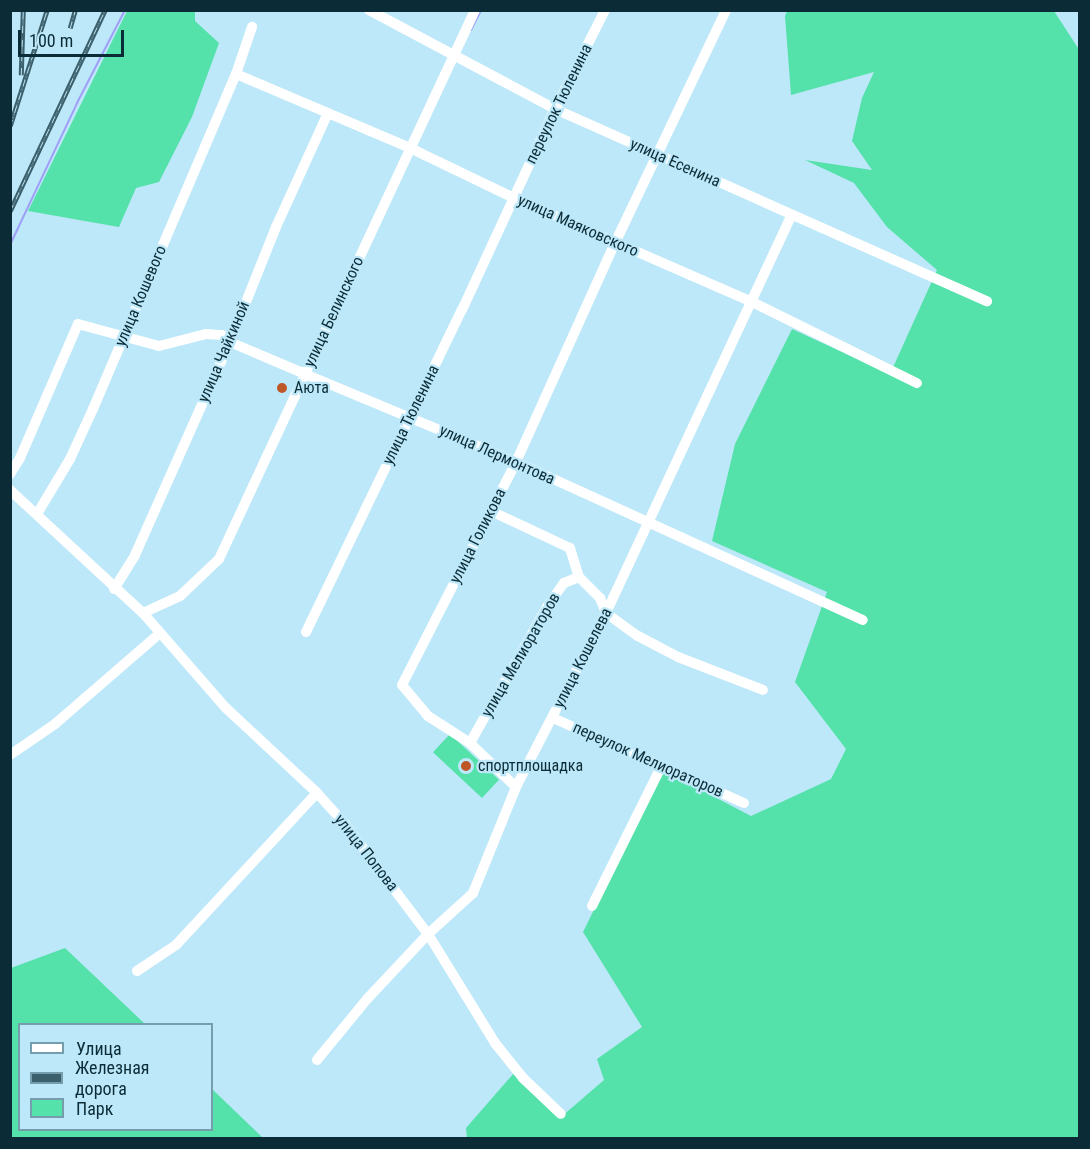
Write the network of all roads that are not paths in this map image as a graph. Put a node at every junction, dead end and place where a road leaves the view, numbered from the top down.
1 (369, 10) edge
2 (476, 10) edge
3 (605, 10) edge
4 (726, 10) edge
5 (252, 27) dead end
6 (453, 57) junction
7 (236, 74) junction
8 (555, 109) junction
9 (328, 113) junction
10 (410, 148) junction
11 (658, 155) junction
12 (513, 198) junction
13 (792, 215) junction
14 (615, 243) junction
15 (750, 301) junction
16 (987, 301) dead end
17 (124, 336) junction
18 (230, 342) junction
19 (305, 374) junction
20 (917, 383) dead end
21 (410, 417) junction
22 (516, 462) junction
23 (10, 474) edge
24 (10, 490) edge
25 (491, 511) junction
26 (37, 514) junction
27 (649, 524) junction
28 (579, 577) junction
29 (114, 589) junction
30 (143, 613) junction
31 (606, 613) junction
32 (863, 621) dead end
33 (306, 632) dead end
34 (160, 633) junction
35 (763, 690) dead end
36 (553, 718) junction
37 (470, 743) junction
38 (10, 755) edge
39 (662, 765) junction
40 (516, 787) junction
41 (317, 793) junction
42 (744, 802) dead end
43 (592, 906) dead end
44 (428, 934) junction
45 (137, 971) dead end
46 (316, 1060) dead end
47 (561, 1114) dead end

1 - 6 street, улица Есенина
2 - 6 street, улица Белинского
3 - 8 street, переулок Тюленина
4 - 11 street, улица Голикова
5 - 7 street, улица Кошевого
6 - 8 street, улица Есенина
6 - 10 street, улица Белинского
7 - 9 street, улица Маяковского
7 - 17 street, улица Кошевого
8 - 11 street, улица Есенина
8 - 12 street, переулок Тюленина
9 - 10 street, улица Маяковского
9 - 18 street, улица Чайкиной
10 - 12 street, улица Маяковского
10 - 19 street, улица Белинского
11 - 13 street, улица Есенина
11 - 14 street, улица Голикова
12 - 14 street, улица Маяковского
12 - 21 street, улица Тюленина
13 - 15 street, улица Кошелева
13 - 16 street, улица Есенина
14 - 15 street, улица Маяковского
14 - 22 street, улица Голикова
15 - 20 street, улица Маяковского
15 - 27 street, улица Кошелева
17 - 18 street, улица Лермонтова
17 - 23 street, улица Лермонтова
17 - 26 street, улица Кошевого
18 - 19 street, улица Лермонтова
18 - 29 street, улица Чайкиной
19 - 21 street, улица Лермонтова
19 - 30 street, улица Белинского
21 - 22 street, улица Лермонтова
21 - 33 street, улица Тюленина
22 - 25 street, улица Голикова
22 - 27 street, улица Лермонтова
24 - 26 street
25 - 28 street
25 - 37 street, улица Голикова
26 - 29 street
27 - 31 street, улица Кошелева
27 - 32 street, улица Лермонтова
28 - 31 street
28 - 37 street, улица Мелиораторов
29 - 30 street
30 - 34 street, улица Попова
31 - 35 street
31 - 36 street, улица Кошелева
34 - 38 street
34 - 41 street, улица Попова
36 - 39 street, переулок Мелиораторов
36 - 40 street, улица Кошелева
37 - 40 street, улица Голикова
39 - 42 street, переулок Мелиораторов
39 - 43 street
40 - 44 street, улица Кошелева
41 - 44 street, улица Попова
41 - 45 street
44 - 46 street, улица Кошелева
44 - 47 street, улица Попова

